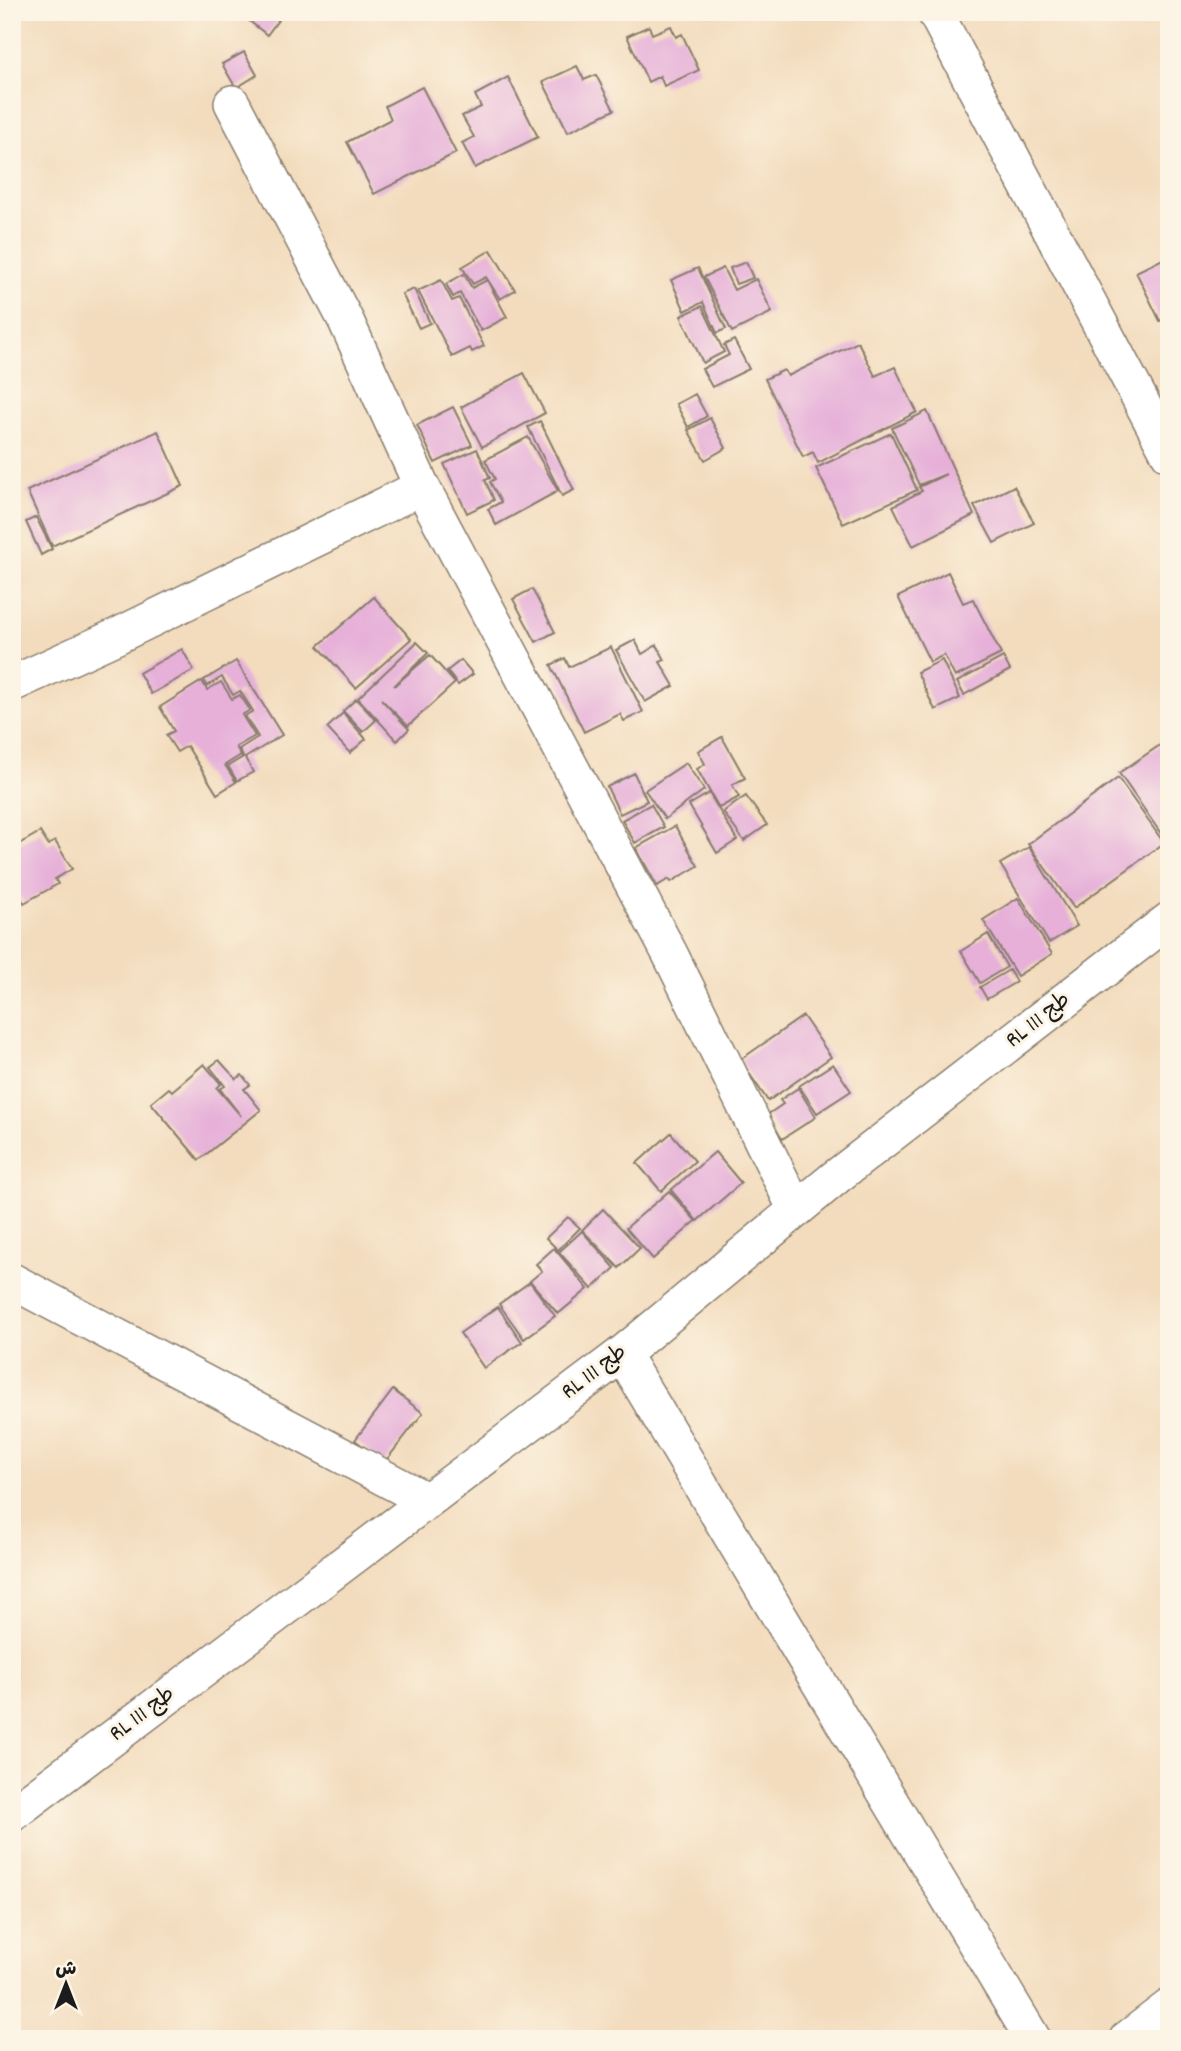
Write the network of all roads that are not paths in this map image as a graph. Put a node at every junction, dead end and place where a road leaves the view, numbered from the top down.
1 (935, 12) edge
2 (232, 103) dead end
3 (1169, 454) edge
4 (422, 487) junction
5 (12, 684) edge
6 (1169, 920) edge
7 (796, 1210) junction
8 (12, 1281) edge
9 (622, 1354) junction
10 (426, 1500) junction
11 (12, 1814) edge
12 (1169, 2007) edge
13 (1033, 2039) edge
14 (1126, 2039) edge

1 - 3 street
2 - 4 street
4 - 5 street
4 - 7 street
6 - 7 street, RL طج 111
7 - 9 street, RL طج 111
8 - 10 street
9 - 10 street, RL طج 111
9 - 13 street
10 - 11 street, RL طج 111
12 - 14 street

